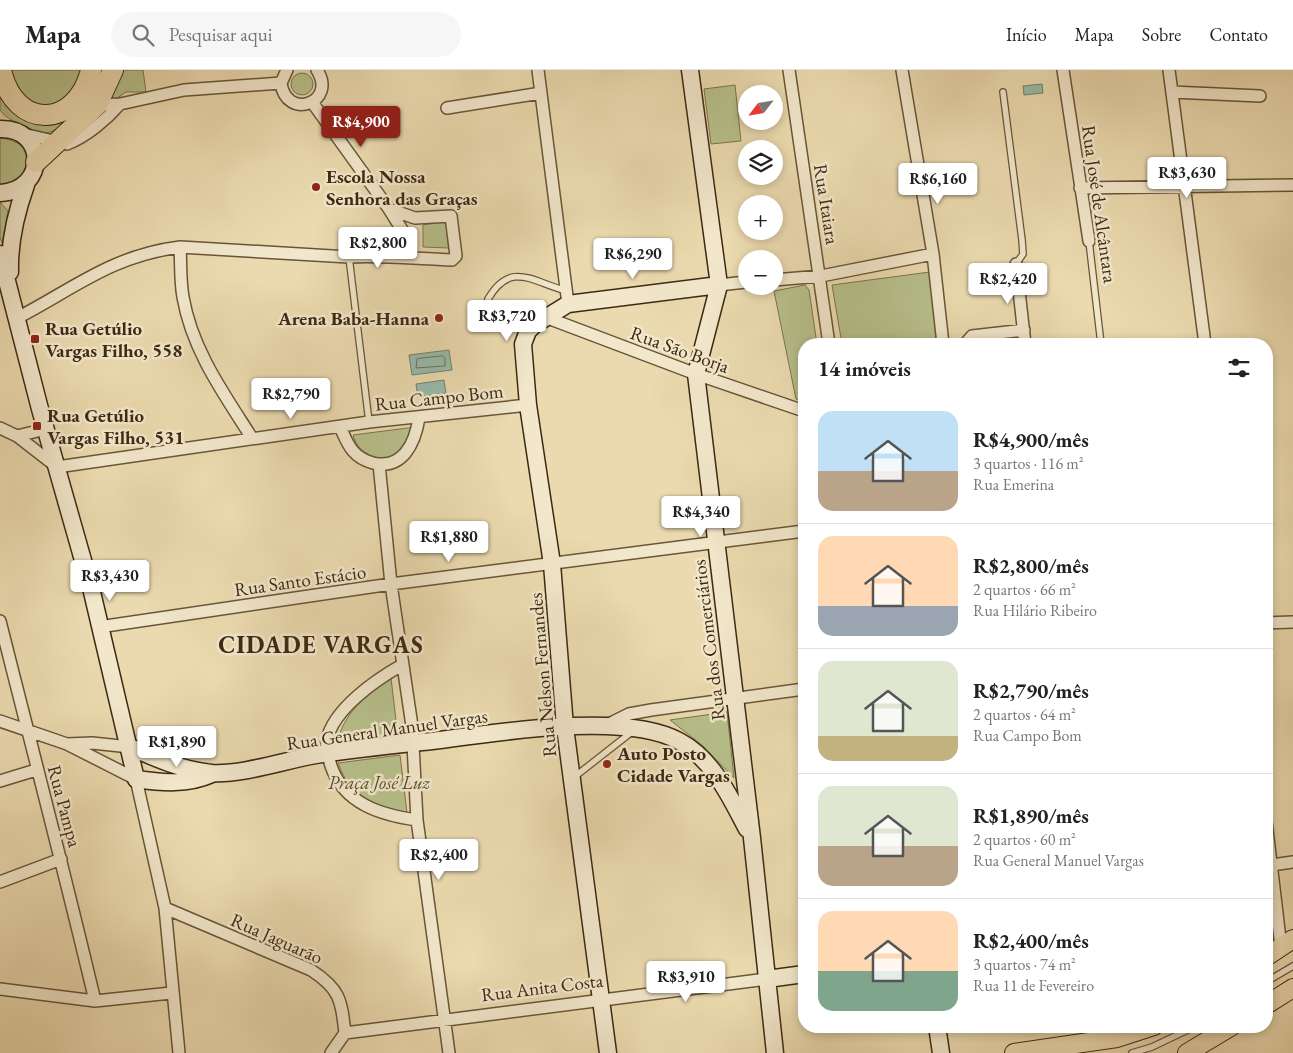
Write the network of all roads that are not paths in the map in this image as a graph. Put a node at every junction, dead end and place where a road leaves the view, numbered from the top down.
1 (1, 70) edge
2 (91, 70) edge
3 (113, 70) edge
4 (286, 70) edge
5 (317, 70) edge
6 (538, 70) edge
7 (690, 70) edge
8 (789, 70) edge
9 (902, 70) edge
10 (1063, 70) edge
11 (1169, 70) edge
12 (281, 83) junction
13 (1003, 92) dead end
14 (1172, 92) junction
15 (541, 93) junction
16 (1260, 96) dead end
17 (312, 102) junction
18 (120, 104) junction
19 (97, 105) junction
20 (447, 108) dead end
21 (1, 127) edge
22 (22, 134) junction
23 (55, 143) junction
24 (36, 162) junction
25 (26, 185) junction
26 (1293, 185) edge
27 (1184, 186) junction
28 (1080, 188) junction
29 (0, 193) edge
30 (389, 209) junction
31 (1089, 241) joint
32 (180, 247) junction
33 (0, 254) edge
34 (933, 254) junction
35 (349, 257) junction
36 (407, 258) junction
37 (1016, 264) joint
38 (821, 276) junction
39 (783, 279) edge
40 (738, 283) edge
41 (719, 284) junction
42 (10, 292) junction
43 (488, 300) dead end
44 (559, 305) junction
45 (16, 318) junction
46 (1024, 330) junction
47 (828, 338) edge
48 (942, 338) edge
49 (970, 338) edge
50 (1025, 338) edge
51 (1100, 338) edge
52 (1204, 338) edge
53 (696, 374) junction
54 (528, 405) junction
55 (798, 409) edge
56 (419, 418) junction
57 (369, 422) junction
58 (340, 427) junction
59 (0, 428) edge
60 (46, 429) junction
61 (17, 436) junction
62 (252, 438) junction
63 (379, 464) junction
64 (57, 467) junction
65 (798, 533) edge
66 (717, 541) junction
67 (552, 564) junction
68 (391, 584) junction
69 (0, 621) edge
70 (1293, 622) edge
71 (1273, 623) edge
72 (99, 627) junction
73 (402, 665) junction
74 (798, 690) edge
75 (735, 699) junction
76 (0, 721) edge
77 (606, 726) junction
78 (565, 727) junction
79 (637, 728) junction
80 (28, 730) junction
81 (413, 743) junction
82 (67, 744) junction
83 (130, 747) junction
84 (328, 754) junction
85 (152, 757) junction
86 (36, 770) junction
87 (214, 773) junction
88 (572, 779) junction
89 (0, 780) edge
90 (144, 780) junction
91 (417, 820) junction
92 (752, 838) junction
93 (61, 859) junction
94 (1293, 862) edge
95 (1273, 865) edge
96 (1273, 875) edge
97 (0, 882) edge
98 (164, 908) junction
99 (1280, 948) edge
100 (1293, 966) edge
101 (798, 975) edge
102 (1273, 978) edge
103 (766, 979) junction
104 (1293, 988) edge
105 (0, 990) edge
106 (171, 993) junction
107 (601, 1000) junction
108 (95, 1001) junction
109 (1273, 1001) edge
110 (445, 1020) junction
111 (345, 1033) junction
112 (938, 1033) edge
113 (1136, 1033) edge
114 (1181, 1033) edge
115 (1220, 1033) edge
116 (1101, 1034) edge
117 (179, 1053) edge
118 (330, 1053) edge
119 (449, 1053) edge
120 (608, 1053) edge
121 (775, 1053) edge
122 (941, 1053) edge
123 (1014, 1053) edge
124 (1132, 1053) edge
125 (1187, 1053) edge

1 - 2 highway
3 - 19 highway
4 - 12 street
5 - 17 street
6 - 15 street
7 - 41 street
8 - 38 street, Rua Itaiara
9 - 34 street
10 - 28 street, Rua José de Alcântara
11 - 14 street
12 - 17 street
12 - 18 street
13 - 37 lane
14 - 16 street
14 - 27 street
15 - 20 street
15 - 44 street
17 - 30 street
18 - 19 street
18 - 23 street
19 - 23 highway
21 - 22 street
22 - 23 street
22 - 24 street
23 - 24 highway
24 - 25 street
25 - 29 street
25 - 42 street
26 - 27 street
27 - 28 street
27 - 52 street
28 - 31 street, Rua José de Alcântara
30 - 36 street
30 - 36 street
31 - 51 lane, Rua José de Alcântara
32 - 35 street
32 - 45 street
32 - 62 street
33 - 42 street
34 - 38 street
34 - 48 street
35 - 36 street
35 - 57 lane
37 - 46 street
38 - 39 street
38 - 47 street, Rua Itaiara
40 - 41 street
41 - 44 street
41 - 53 street, Rua dos Comerciários
42 - 45 street
43 - 44 lane
44 - 53 street, Rua São Borja
44 - 54 street, Rua Nelson Fernandes
45 - 60 street
46 - 49 street
46 - 50 street
53 - 55 street, Rua São Borja
53 - 66 street, Rua dos Comerciários
54 - 56 street, Rua Campo Bom
54 - 67 street, Rua Nelson Fernandes
56 - 57 street, Rua Campo Bom
56 - 63 street
57 - 58 street, Rua Campo Bom
58 - 62 street, Rua Campo Bom
58 - 63 street
59 - 61 street
60 - 61 street
60 - 64 street
61 - 64 street
62 - 64 street, Rua Campo Bom
63 - 68 street
64 - 72 street
65 - 66 street, Rua Santo Estácio
66 - 67 street, Rua Santo Estácio
66 - 75 street, Rua dos Comerciários
67 - 68 street, Rua Santo Estácio
67 - 78 street, Rua Nelson Fernandes
68 - 72 street, Rua Santo Estácio
68 - 73 street
69 - 80 street, Rua Pampa
70 - 71 street
72 - 83 street
73 - 81 street
73 - 84 street
74 - 75 street
75 - 77 street
75 - 92 street, Rua dos Comerciários
76 - 80 street
77 - 78 street, Rua General Manuel Vargas
77 - 79 street, Rua General Manuel Vargas
78 - 81 street, Rua General Manuel Vargas
78 - 88 street, Rua Nelson Fernandes
79 - 88 lane
79 - 92 street, Rua General Manuel Vargas
80 - 82 street
80 - 86 street, Rua Pampa
81 - 84 street, Rua General Manuel Vargas
81 - 91 street
82 - 83 street
82 - 90 street
83 - 85 street, Rua General Manuel Vargas
83 - 90 street
84 - 87 street, Rua General Manuel Vargas
84 - 91 street
85 - 87 street, Rua General Manuel Vargas
85 - 90 street
86 - 89 street
86 - 93 street, Rua Pampa
87 - 90 street, Rua General Manuel Vargas
88 - 107 street, Rua Nelson Fernandes
90 - 98 street
91 - 110 street
92 - 103 street, Rua dos Comerciários
93 - 97 street
93 - 108 street, Rua Pampa
94 - 95 street
96 - 99 street
98 - 106 street
98 - 111 street, Rua Jaguarão
100 - 102 lane
101 - 103 street, Rua Anita Costa
103 - 107 street, Rua Anita Costa
103 - 121 street, Rua dos Comerciários
104 - 109 main road
105 - 108 street
106 - 108 street
106 - 117 street
107 - 110 street, Rua Anita Costa
107 - 120 street, Rua Nelson Fernandes
110 - 111 street, Rua Anita Costa
110 - 119 street
111 - 118 street
112 - 122 street
113 - 116 main road
114 - 124 lane
115 - 125 main road
116 - 123 main road

